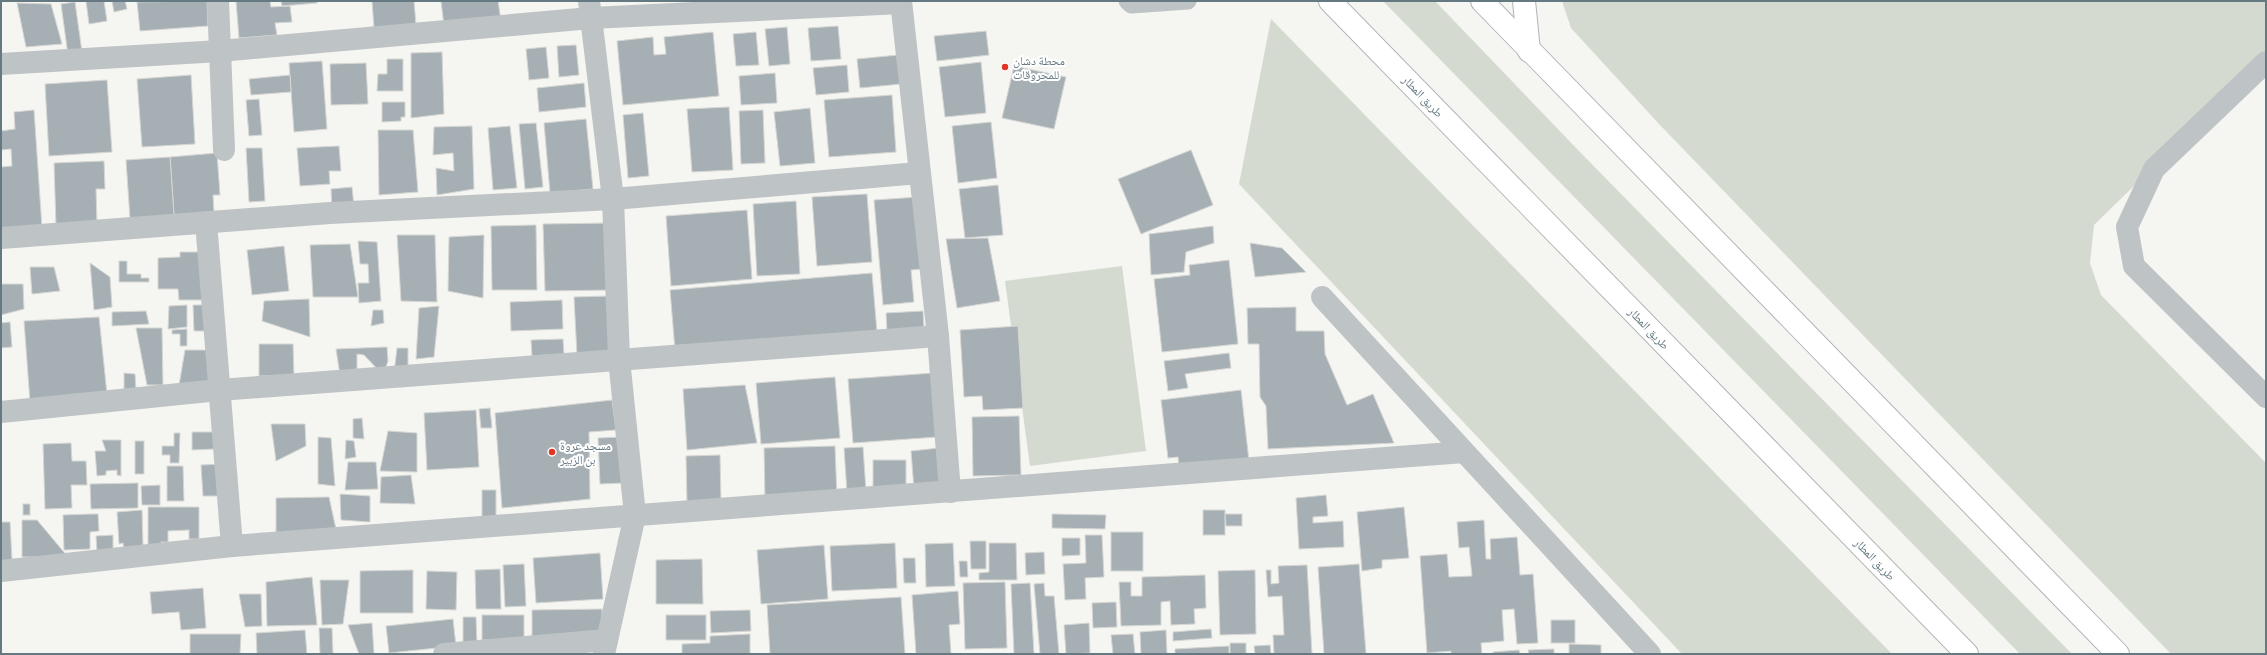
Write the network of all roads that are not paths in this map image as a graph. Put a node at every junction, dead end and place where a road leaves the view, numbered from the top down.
1 (218, 1) edge
2 (1127, 1) edge
3 (1188, 1) edge
4 (1330, 1) edge
5 (1482, 1) edge
6 (1524, 1) edge
7 (901, 2) edge
8 (754, 5) edge
9 (590, 9) edge
10 (220, 51) junction
11 (1529, 51) junction
12 (2266, 62) edge
13 (1, 64) edge
14 (224, 150) dead end
15 (919, 174) junction
16 (613, 199) junction
17 (206, 222) junction
18 (1, 238) edge
19 (1322, 297) dead end
20 (938, 336) junction
21 (619, 359) junction
22 (219, 390) junction
23 (2266, 397) edge
24 (1, 412) edge
25 (1464, 452) junction
26 (950, 492) junction
27 (635, 515) junction
28 (232, 546) junction
29 (1, 571) edge
30 (606, 647) edge
31 (444, 654) edge
32 (1650, 654) edge
33 (1967, 654) edge
34 (2118, 654) edge

1 - 10 street
2 - 3 lane
4 - 33 highway, طريق المطار
5 - 11 highway
6 - 11 highway
7 - 8 street
7 - 15 street
8 - 9 street
9 - 10 street
9 - 16 street
10 - 13 street
10 - 14 street
11 - 34 highway
12 - 23 street
15 - 16 street
15 - 20 street
16 - 17 street
16 - 21 street
17 - 18 street
17 - 22 street
19 - 25 street
20 - 21 street
20 - 26 street
21 - 22 street
21 - 27 street
22 - 24 street
22 - 28 street
25 - 26 street
25 - 32 street
26 - 27 street
27 - 28 street
27 - 30 street
28 - 29 street
30 - 31 street

